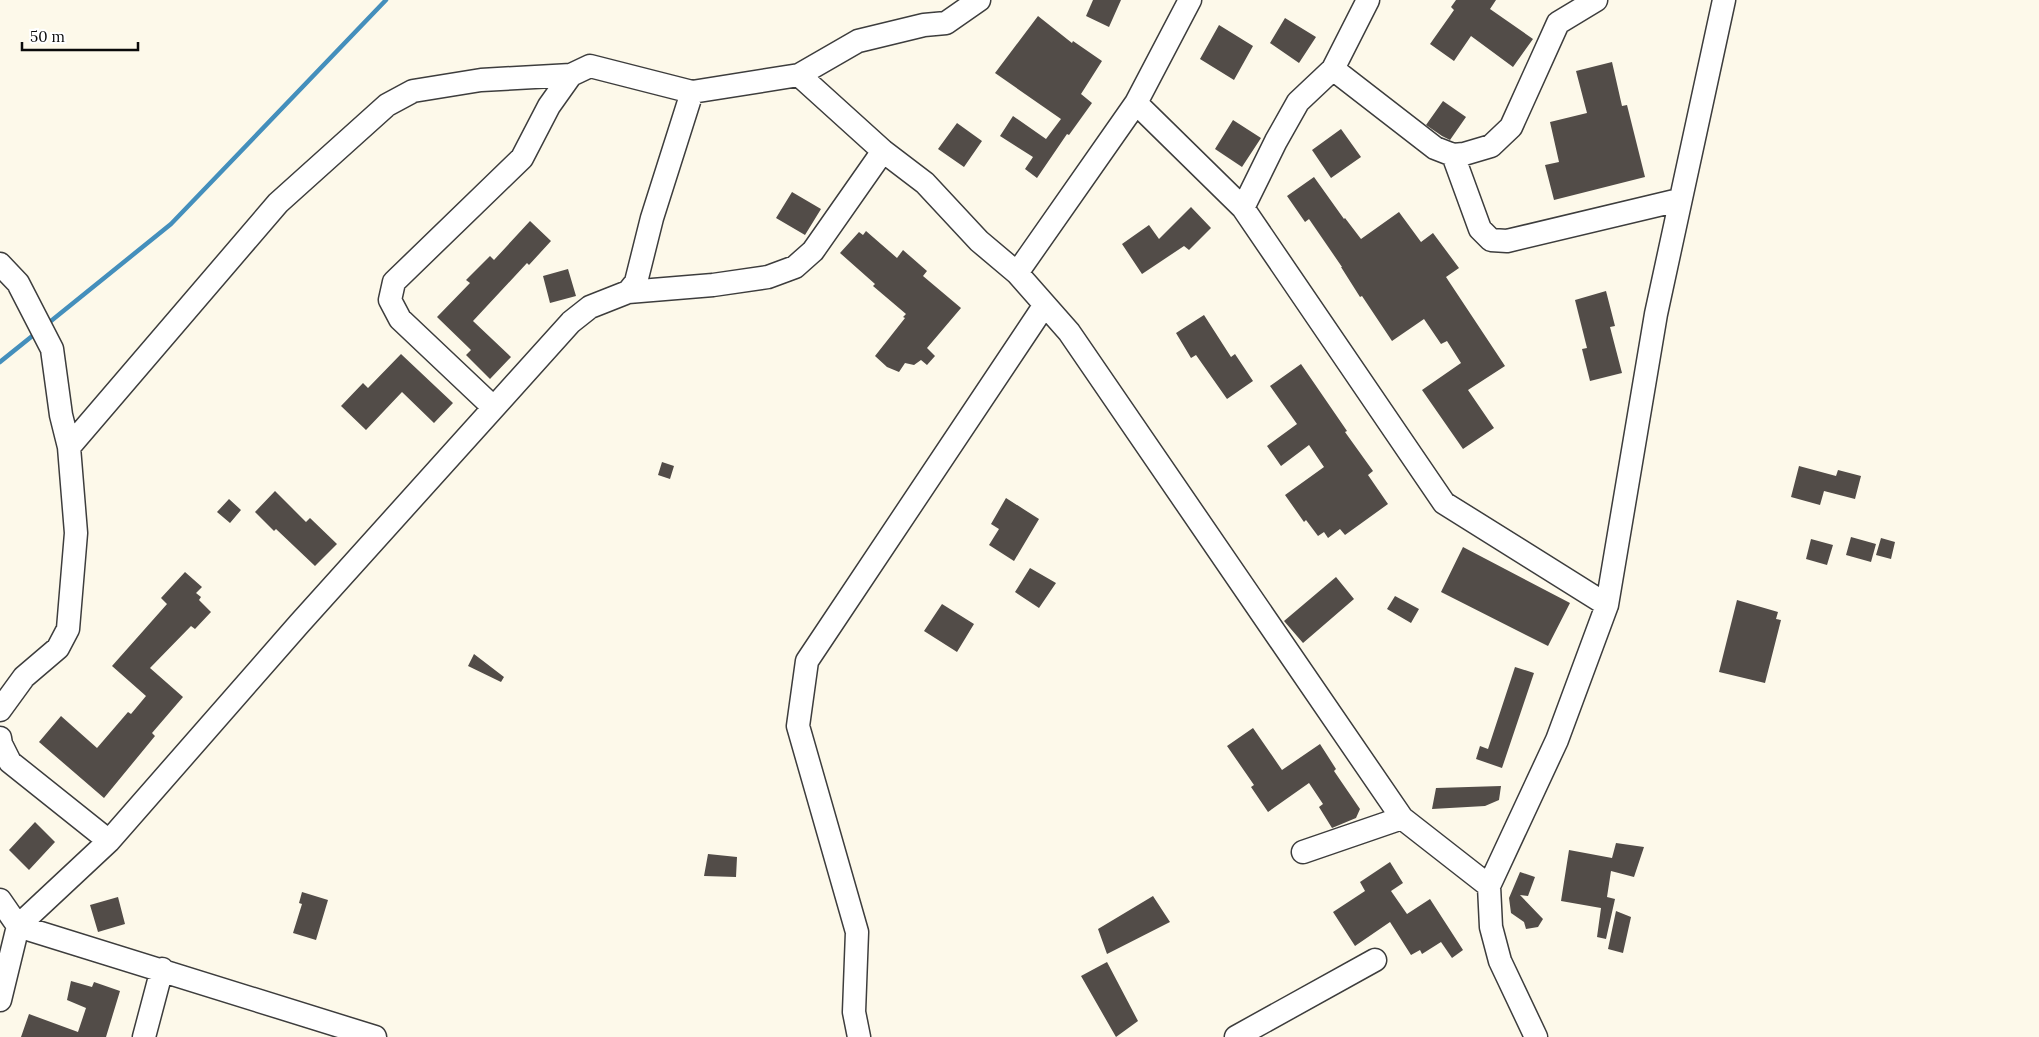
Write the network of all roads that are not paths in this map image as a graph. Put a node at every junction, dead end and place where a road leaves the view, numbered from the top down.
1 (979, 0) edge
2 (1190, 0) edge
3 (1368, 0) edge
4 (1596, 0) edge
5 (1724, 0) edge
6 (1333, 69) junction
7 (571, 75) junction
8 (799, 75) junction
9 (692, 92) junction
10 (1136, 103) junction
11 (882, 150) junction
12 (1453, 155) junction
13 (1679, 200) junction
14 (1243, 208) junction
15 (0, 264) edge
16 (1017, 272) junction
17 (628, 292) junction
18 (1044, 306) junction
19 (493, 407) junction
20 (69, 447) junction
21 (1607, 605) junction
22 (0, 710) edge
23 (0, 738) edge
24 (5, 769) edge
25 (1402, 818) junction
26 (109, 841) junction
27 (1303, 852) dead end
28 (1489, 886) junction
29 (0, 900) edge
30 (18, 926) junction
31 (1375, 960) dead end
32 (162, 969) junction
33 (0, 1000) edge
34 (144, 1037) edge
35 (374, 1037) edge
36 (859, 1037) edge
37 (1236, 1037) edge
38 (1536, 1037) edge

1 - 8 street
2 - 10 street
3 - 6 street
4 - 12 street
5 - 13 street
6 - 12 street
6 - 14 street
7 - 9 street
7 - 19 street
7 - 20 street
8 - 9 street
8 - 11 street
9 - 17 street
10 - 14 street
10 - 16 street
11 - 16 street
11 - 17 street
12 - 13 street
13 - 21 street
14 - 21 street
15 - 20 street
16 - 18 street
17 - 19 street
18 - 25 street
18 - 36 street
19 - 26 street
20 - 22 street
21 - 28 street
23 - 24 street
24 - 26 street
25 - 27 street
25 - 28 street
26 - 30 street
28 - 38 street
29 - 30 street
30 - 32 street
30 - 33 street
31 - 37 street
32 - 34 street
32 - 35 street

